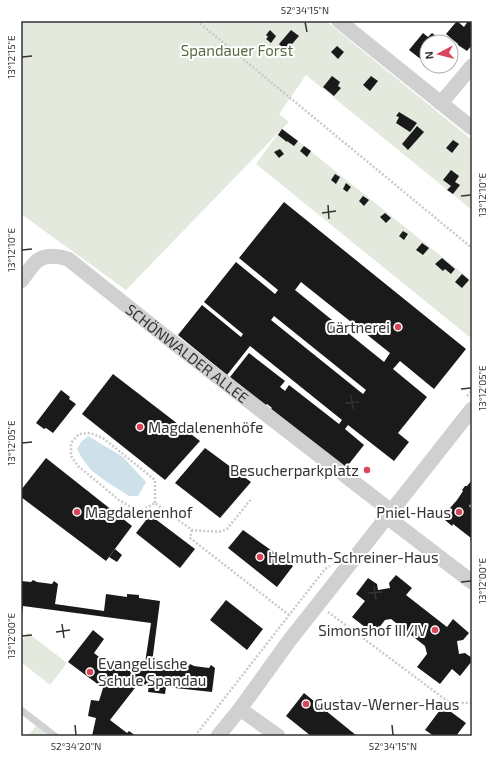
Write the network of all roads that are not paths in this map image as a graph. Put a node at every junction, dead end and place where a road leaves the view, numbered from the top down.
1 (339, 21) edge
2 (472, 66) edge
3 (441, 103) junction
4 (472, 128) edge
5 (21, 281) edge
6 (472, 409) edge
7 (389, 514) junction
8 (472, 582) edge
9 (240, 709) junction
10 (21, 710) edge
11 (55, 736) edge
12 (218, 736) edge
13 (278, 736) edge

1 - 3 street
2 - 3 street
3 - 4 street
5 - 7 street, SCHÖNWALDER ALLEE
6 - 7 street
7 - 8 street, SCHÖNWALDER ALLEE
7 - 9 street
9 - 12 street
9 - 13 street
10 - 11 lane

